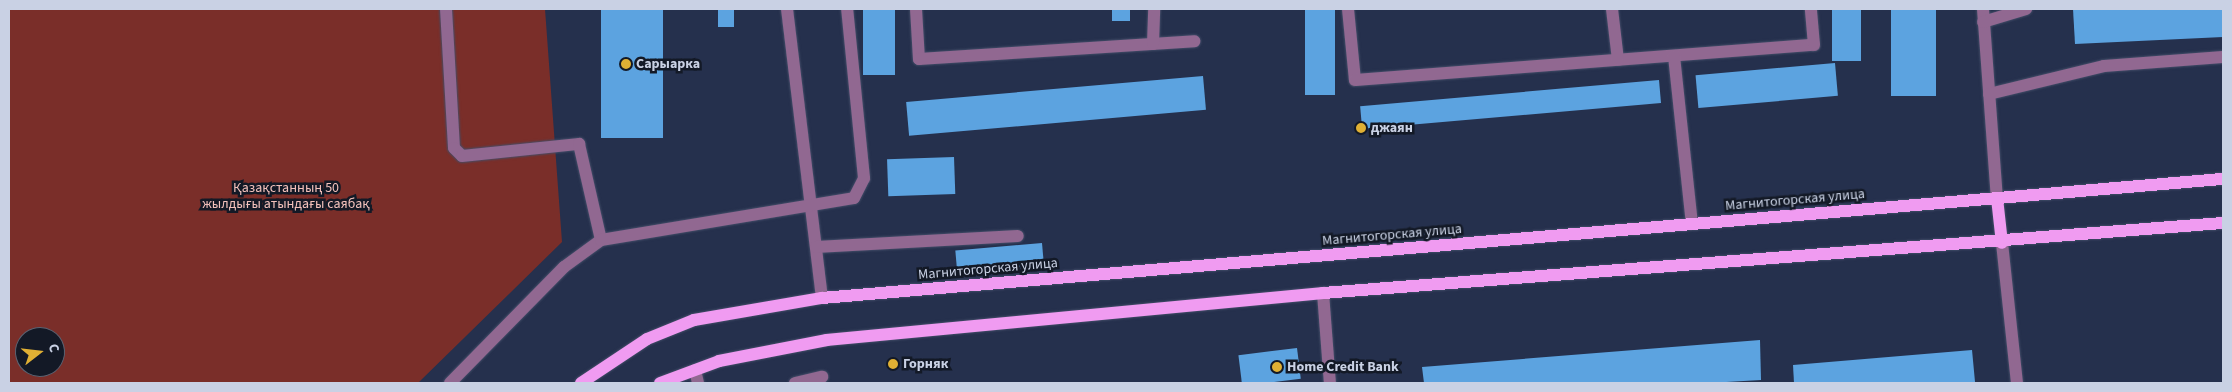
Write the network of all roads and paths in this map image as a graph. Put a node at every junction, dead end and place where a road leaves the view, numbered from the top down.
1 (446, 9) edge
2 (787, 9) edge
3 (847, 9) edge
4 (916, 9) edge
5 (1142, 9) edge
6 (1154, 9) edge
7 (1348, 9) edge
8 (1612, 9) edge
9 (1811, 9) edge
10 (2026, 9) edge
11 (1983, 15) edge
12 (1153, 26) junction
13 (1194, 41) dead end
14 (1153, 44) junction
15 (1674, 56) junction
16 (2223, 57) edge
17 (1618, 60) junction
18 (1989, 94) junction
19 (2223, 179) edge
20 (1997, 198) junction
21 (811, 206) junction
22 (2223, 223) edge
23 (1692, 224) junction
24 (1018, 236) dead end
25 (601, 240) junction
26 (2002, 243) junction
27 (816, 247) junction
28 (1323, 293) junction
29 (822, 298) junction
30 (695, 370) junction
31 (822, 377) dead end
32 (450, 383) edge
33 (581, 383) edge
34 (660, 383) edge
35 (698, 383) edge
36 (795, 383) edge
37 (1330, 383) edge
38 (2017, 383) edge

1 - 25 street
2 - 21 street
3 - 21 street
4 - 14 street
5 - 12 street
6 - 12 street
7 - 17 street
8 - 17 street
9 - 15 street
10 - 11 street
11 - 18 street
12 - 14 street
13 - 14 street
15 - 17 street
15 - 23 street
16 - 18 street
18 - 20 street
19 - 20 main road, Магнитогорская улица
20 - 23 main road, Магнитогорская улица
20 - 26 main road
21 - 25 street
21 - 27 street
22 - 26 main road
23 - 29 main road, Магнитогорская улица
24 - 27 street
25 - 32 street
26 - 28 main road
26 - 38 street
27 - 29 street
28 - 30 main road
28 - 37 street
29 - 33 main road, Магнитогорская улица
30 - 34 main road
30 - 35 street
31 - 36 street

